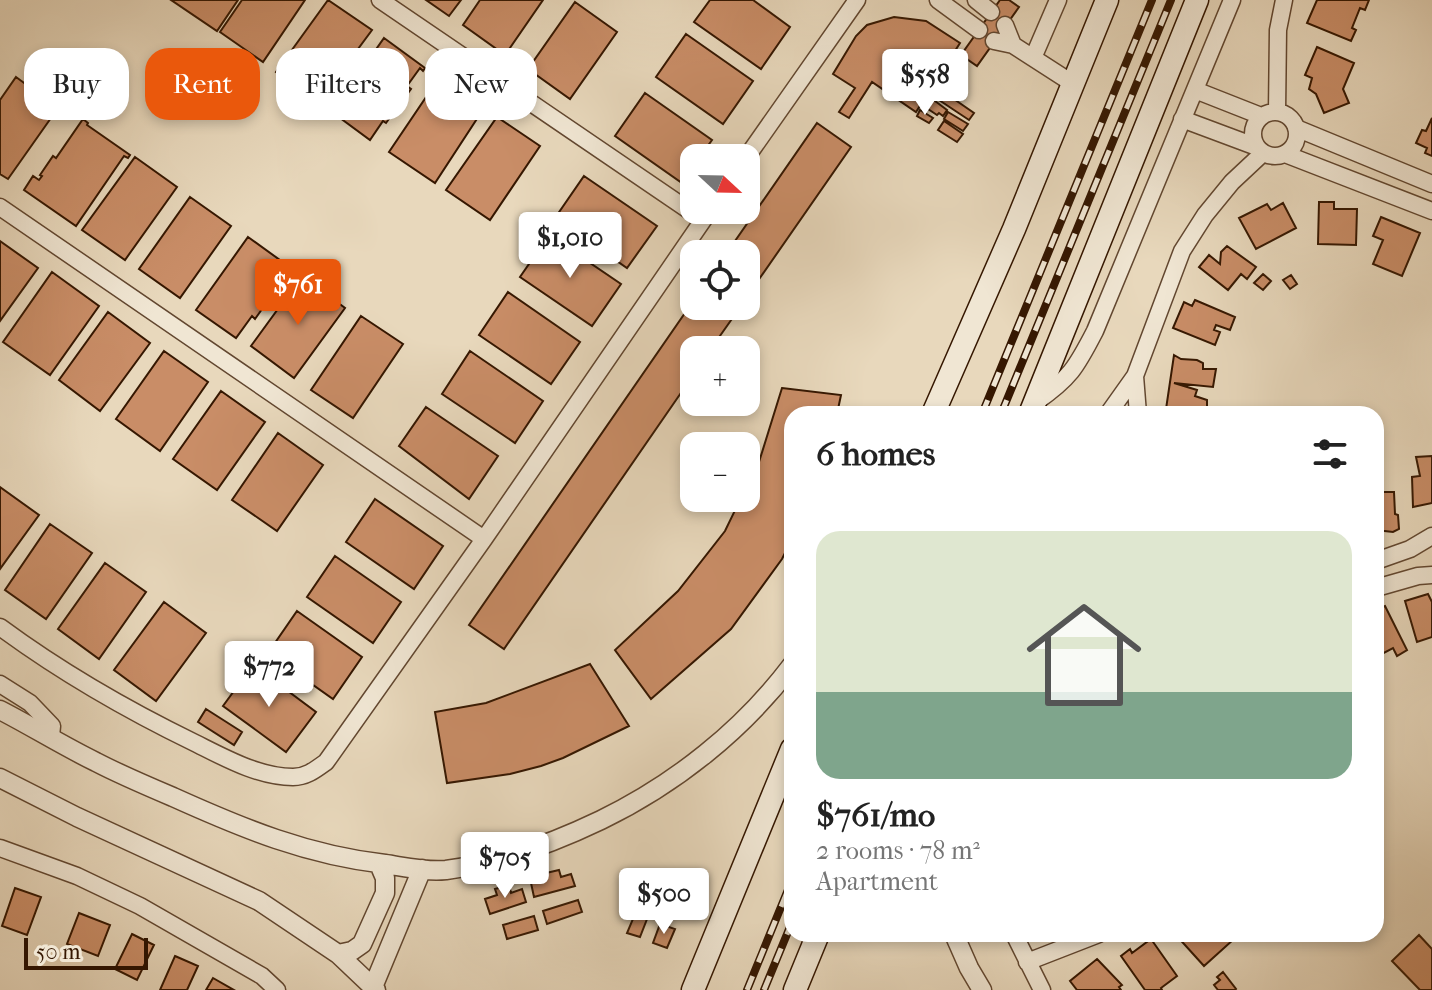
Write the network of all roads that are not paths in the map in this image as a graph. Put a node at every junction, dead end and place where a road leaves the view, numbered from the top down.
1 (380, 0) edge
2 (857, 0) edge
3 (938, 0) edge
4 (976, 0) edge
5 (1058, 0) edge
6 (1107, 0) edge
7 (1197, 0) edge
8 (1232, 0) edge
9 (1284, 0) edge
10 (991, 12) dead end
11 (1005, 25) dead end
12 (979, 30) dead end
13 (994, 41) dead end
14 (1013, 45) junction
15 (1033, 58) junction
16 (1072, 83) junction
17 (1195, 90) junction
18 (1269, 114) junction
19 (1182, 119) junction
20 (1296, 128) junction
21 (756, 144) edge
22 (1260, 150) junction
23 (1285, 154) junction
24 (1432, 184) edge
25 (680, 198) edge
26 (0, 207) edge
27 (1432, 211) edge
28 (700, 224) edge
29 (1135, 376) junction
30 (937, 406) edge
31 (1034, 406) edge
32 (1035, 406) edge
33 (1114, 406) edge
34 (1137, 406) edge
35 (1432, 536) edge
36 (484, 539) junction
37 (1384, 558) edge
38 (1432, 575) edge
39 (1384, 586) edge
40 (0, 627) edge
41 (784, 676) edge
42 (0, 684) edge
43 (0, 710) edge
44 (51, 736) junction
45 (784, 768) edge
46 (1, 778) edge
47 (0, 848) edge
48 (379, 864) junction
49 (422, 869) junction
50 (815, 942) edge
51 (958, 942) edge
52 (1018, 942) edge
53 (1078, 942) edge
54 (338, 954) junction
55 (1027, 962) junction
56 (374, 989) edge
57 (277, 990) edge
58 (693, 990) edge
59 (795, 990) edge
60 (982, 990) edge
61 (1042, 990) edge

1 - 25 street
2 - 21 street
3 - 12 street
4 - 10 street
5 - 15 street
6 - 16 main road
7 - 31 main road
8 - 17 street
9 - 18 street
11 - 14 street
13 - 14 street
14 - 15 street
15 - 16 street
16 - 30 main road
17 - 18 street
17 - 19 street
18 - 20 street
18 - 22 street
19 - 22 street
19 - 32 street
20 - 23 street
20 - 24 street
22 - 23 street
22 - 29 street
23 - 27 street
26 - 36 street
28 - 36 street
29 - 33 street
29 - 34 street
35 - 37 street
36 - 40 street
38 - 39 street
41 - 49 street
42 - 44 street
43 - 44 street
44 - 48 street
45 - 58 main road
46 - 54 street
47 - 57 street
48 - 49 street
48 - 54 street
49 - 56 street
50 - 59 main road
51 - 60 street
52 - 55 street
53 - 55 street
54 - 56 street
55 - 61 street

